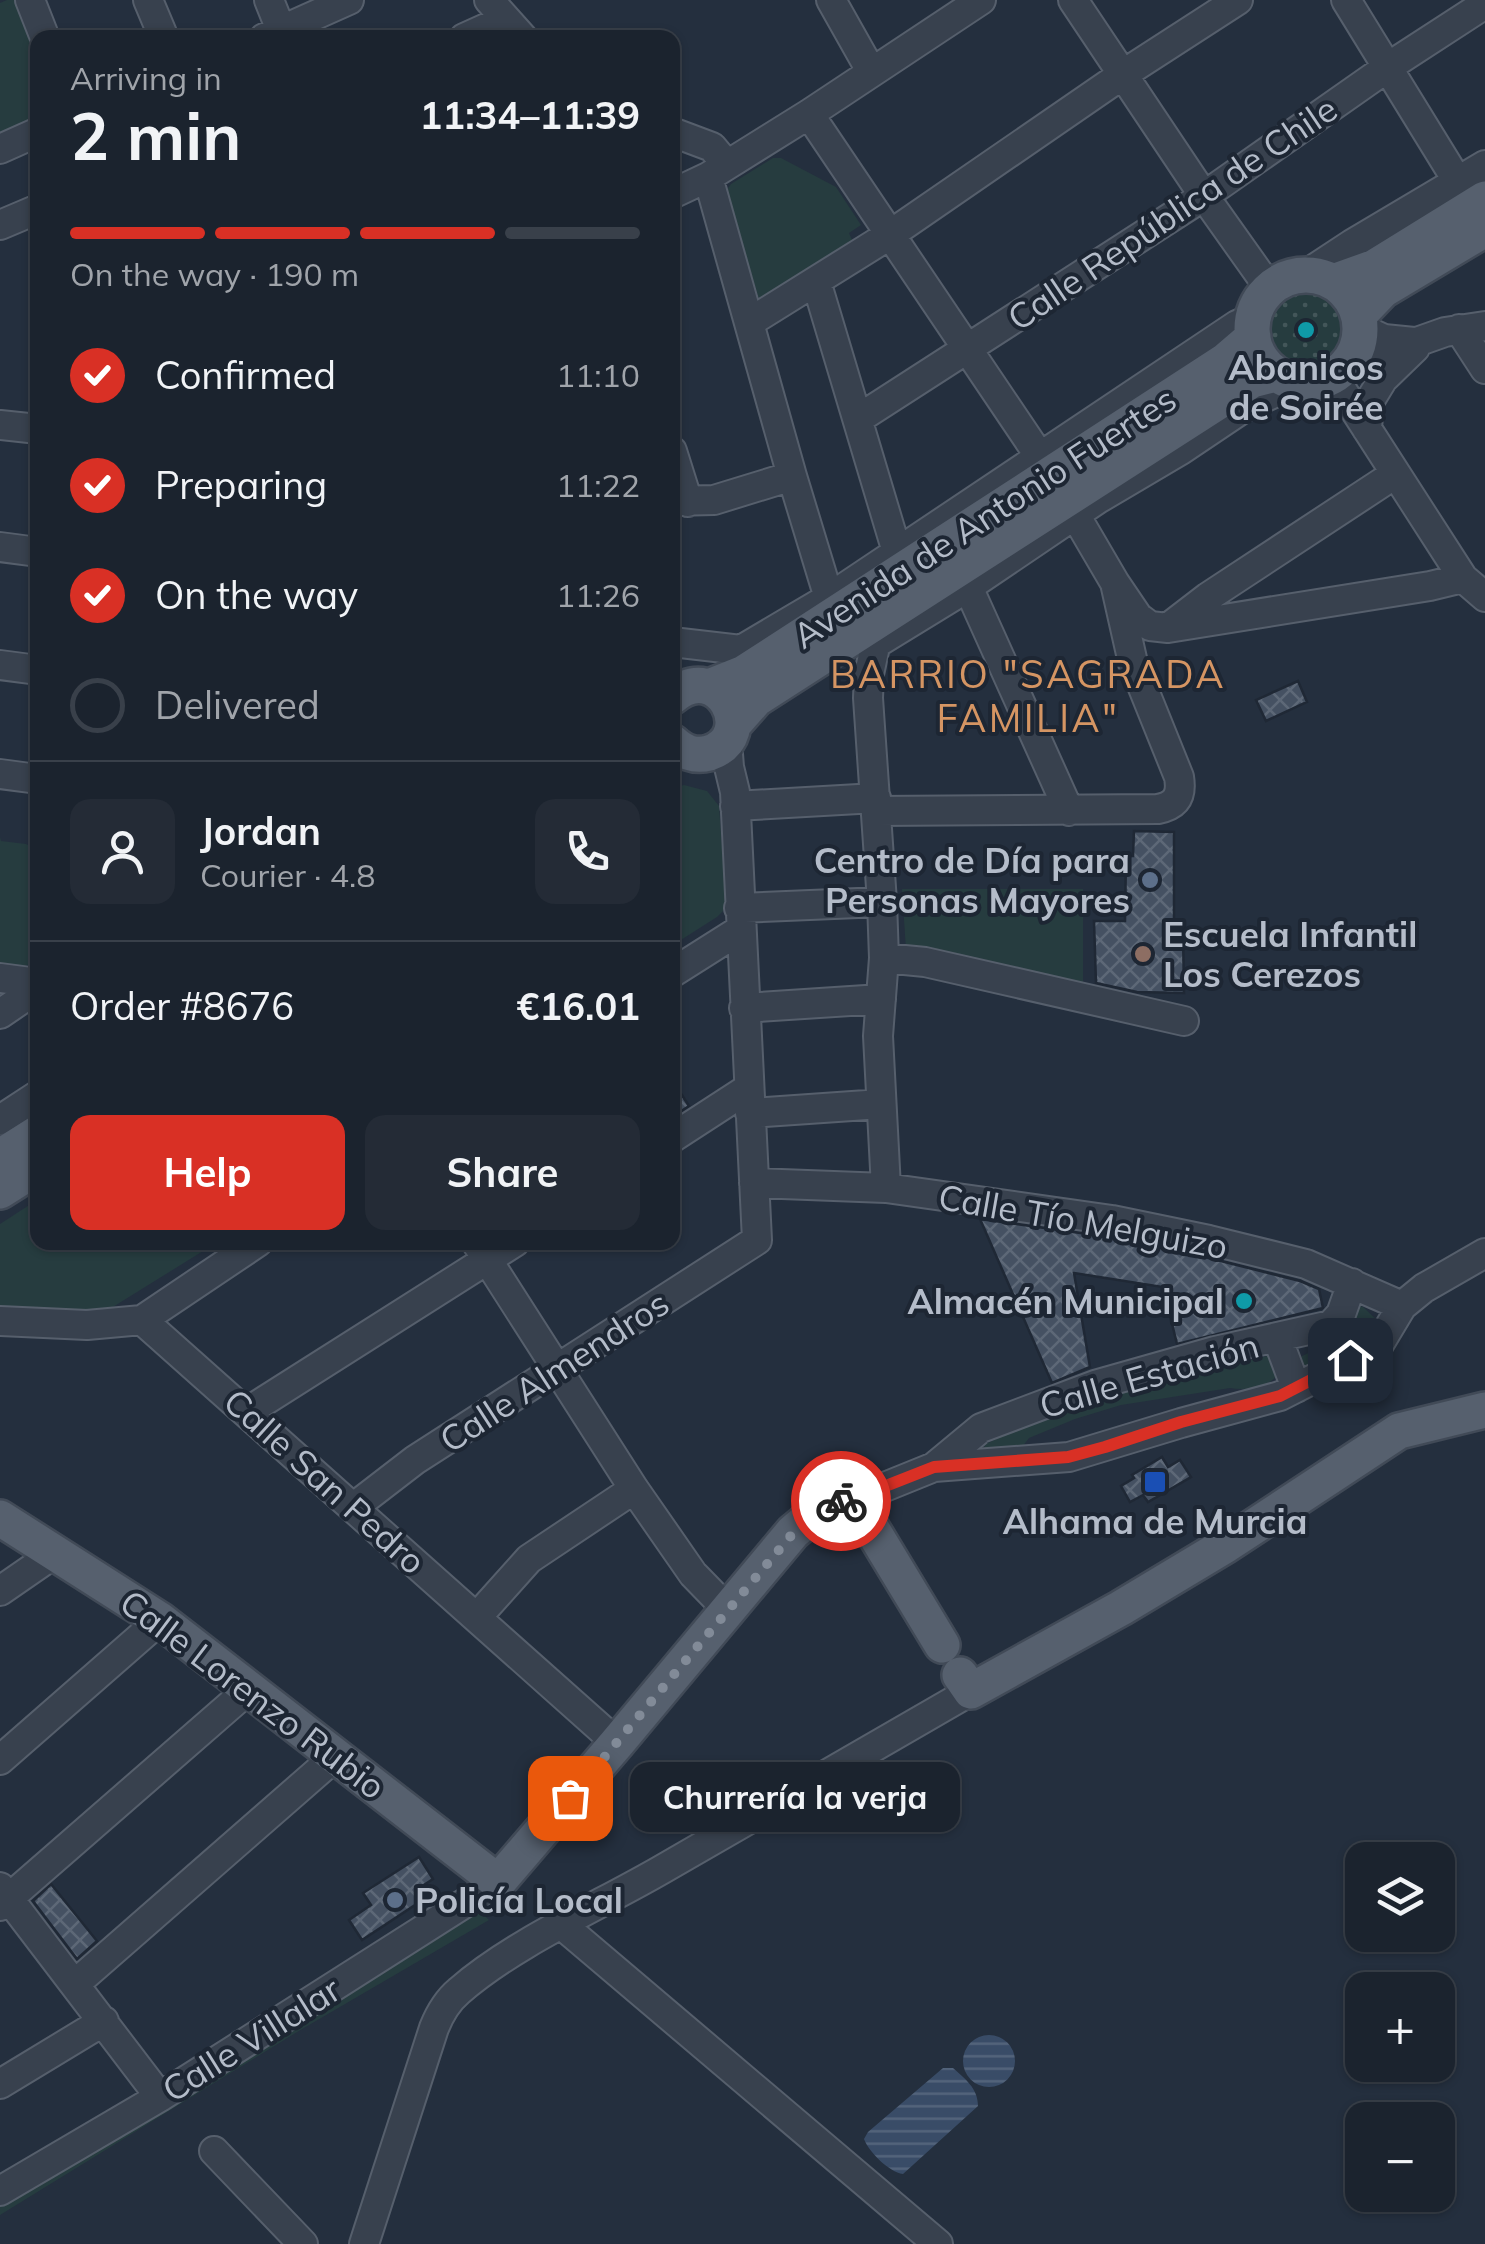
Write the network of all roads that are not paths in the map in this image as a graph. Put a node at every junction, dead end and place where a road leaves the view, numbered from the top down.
1 (30, 0) edge
2 (148, 0) edge
3 (269, 0) edge
4 (349, 0) edge
5 (831, 0) edge
6 (981, 0) edge
7 (1073, 0) edge
8 (1238, 0) edge
9 (1346, 0) edge
10 (1485, 4) edge
11 (506, 19) edge
12 (43, 30) edge
13 (161, 30) edge
14 (273, 30) edge
15 (282, 30) edge
16 (482, 30) edge
17 (1388, 67) junction
18 (871, 71) junction
19 (1122, 75) junction
20 (809, 114) junction
21 (680, 135) edge
22 (30, 136) edge
23 (0, 149) edge
24 (1485, 165) edge
25 (718, 171) junction
26 (680, 190) edge
27 (1471, 191) edge
28 (1204, 196) junction
29 (30, 212) edge
30 (0, 225) edge
31 (1485, 230) edge
32 (891, 234) junction
33 (1319, 278) junction
34 (816, 280) junction
35 (1258, 315) junction
36 (1360, 321) junction
37 (750, 322) junction
38 (1472, 328) edge
39 (1423, 340) junction
40 (969, 348) junction
41 (1485, 369) edge
42 (1316, 375) junction
43 (858, 420) junction
44 (0, 425) edge
45 (30, 428) edge
46 (1367, 429) junction
47 (1395, 474) junction
48 (792, 476) junction
49 (1058, 486) junction
50 (680, 501) edge
51 (0, 547) edge
52 (30, 551) edge
53 (897, 552) junction
54 (1463, 578) junction
55 (1114, 583) junction
56 (968, 587) junction
57 (828, 598) junction
58 (1485, 598) edge
59 (1168, 628) junction
60 (878, 632) junction
61 (680, 643) edge
62 (828, 653) junction
63 (0, 665) edge
64 (680, 665) edge
65 (30, 669) edge
66 (693, 690) edge
67 (868, 698) junction
68 (698, 745) edge
69 (0, 774) edge
70 (30, 778) edge
71 (735, 799) junction
72 (876, 805) junction
73 (1069, 810) junction
74 (882, 902) junction
75 (740, 919) junction
76 (884, 958) junction
77 (680, 967) edge
78 (0, 978) edge
79 (30, 984) edge
80 (30, 992) edge
81 (882, 998) junction
82 (744, 1008) junction
83 (0, 1014) edge
84 (1184, 1021) dead end
85 (30, 1100) edge
86 (750, 1101) junction
87 (881, 1104) junction
88 (0, 1120) edge
89 (680, 1134) edge
90 (30, 1138) edge
91 (0, 1157) edge
92 (30, 1172) edge
93 (754, 1183) junction
94 (886, 1188) junction
95 (0, 1191) edge
96 (246, 1250) edge
97 (482, 1252) edge
98 (1485, 1253) edge
99 (1352, 1284) junction
100 (1402, 1306) junction
101 (142, 1320) junction
102 (0, 1321) edge
103 (0, 1336) edge
104 (1278, 1337) junction
105 (557, 1369) junction
106 (1296, 1388) junction
107 (1485, 1410) edge
108 (247, 1412) junction
109 (934, 1467) junction
110 (634, 1490) junction
111 (850, 1500) junction
112 (354, 1507) junction
113 (0, 1518) edge
114 (55, 1552) junction
115 (0, 1591) edge
116 (728, 1610) junction
117 (477, 1617) junction
118 (160, 1620) junction
119 (958, 1671) junction
120 (249, 1689) junction
121 (618, 1743) junction
122 (337, 1755) junction
123 (0, 1760) edge
124 (498, 1882) junction
125 (3, 1897) edge
126 (562, 1925) junction
127 (76, 1984) junction
128 (104, 2021) junction
129 (0, 2084) edge
130 (160, 2097) junction
131 (214, 2151) dead end
132 (0, 2191) edge
133 (303, 2244) edge
134 (364, 2244) edge
135 (938, 2244) edge

1 - 12 street
2 - 13 street
3 - 14 street
4 - 15 street
5 - 18 street
6 - 18 street
7 - 19 street
8 - 19 street
9 - 17 street
10 - 17 street, Calle República de Chile
11 - 16 street
17 - 27 street
17 - 28 street, Calle República de Chile
18 - 20 street
19 - 28 street
19 - 32 street
20 - 25 street
20 - 32 street
21 - 25 street
22 - 23 street
24 - 27 street
25 - 26 street
25 - 37 street
27 - 33 main road
28 - 35 street
28 - 40 street, Calle República de Chile
29 - 30 street
31 - 36 main road
32 - 34 street
32 - 40 street
33 - 35 main road
33 - 36 main road
34 - 37 street
34 - 43 street
35 - 42 main road
35 - 49 main road, Avenida de Antonio Fuertes
36 - 39 street
36 - 42 main road
37 - 48 street
38 - 39 street
38 - 41 street
39 - 42 street
39 - 46 street
40 - 43 street, Calle República de Chile
40 - 49 street
42 - 46 street
42 - 49 main road, Avenida de Antonio Fuertes
43 - 53 street
44 - 45 street
46 - 47 street
47 - 54 street
47 - 59 street
48 - 50 street
48 - 57 street
49 - 53 street, Avenida de Antonio Fuertes
49 - 55 street
49 - 56 street, Avenida de Antonio Fuertes
49 - 60 main road, Avenida de Antonio Fuertes
49 - 66 main road, Avenida de Antonio Fuertes
51 - 52 street
53 - 57 street, Avenida de Antonio Fuertes
54 - 58 street
54 - 59 street
55 - 59 street
55 - 73 street
56 - 60 street, Avenida de Antonio Fuertes
56 - 73 street
57 - 61 street, Avenida de Antonio Fuertes
60 - 62 main road, Avenida de Antonio Fuertes
60 - 67 street
62 - 67 street
62 - 68 main road, Avenida de Antonio Fuertes
63 - 65 street
64 - 66 street
66 - 68 main road
67 - 72 street
68 - 71 street
69 - 70 street
71 - 72 street
71 - 75 street
72 - 73 street
72 - 74 street
74 - 75 street
74 - 76 street
75 - 77 street
75 - 82 street
76 - 81 street
76 - 84 street
78 - 79 street
80 - 83 street
81 - 82 street
81 - 87 street
82 - 86 street
85 - 88 street
86 - 87 street
86 - 89 street
86 - 93 street
87 - 94 street
90 - 91 main road
92 - 95 main road
93 - 94 street, Calle Tío Melguizo
93 - 105 street, Calle Almendros
94 - 99 street, Calle Tío Melguizo
96 - 101 street
97 - 105 street
97 - 108 street
98 - 100 street, Calle Estación
99 - 100 street, Calle Tío Melguizo
99 - 104 street, Calle Estación
100 - 106 street, Calle Estación
101 - 102 street
101 - 103 street
101 - 108 street, Calle San Pedro
104 - 106 street
104 - 109 street, Calle Estación
105 - 110 street
105 - 112 street, Calle Almendros
106 - 109 street, Calle Estación
107 - 119 main road
108 - 112 street, Calle San Pedro
109 - 111 street, Calle Estación
110 - 116 street
110 - 117 street
111 - 116 main road, Calle Estación
111 - 119 main road
112 - 117 street, Calle San Pedro
113 - 114 main road, Calle Lorenzo Rubio
114 - 115 street
114 - 118 main road, Calle Lorenzo Rubio
116 - 121 main road, Calle Estación
117 - 121 street, Calle San Pedro
118 - 120 main road, Calle Lorenzo Rubio
118 - 123 street
119 - 126 street
120 - 122 main road, Calle Lorenzo Rubio
120 - 125 street
121 - 124 main road, Calle Estación
122 - 124 main road, Calle Lorenzo Rubio
122 - 127 street
124 - 130 street, Calle Villalar
125 - 127 street
126 - 134 street
126 - 135 street
127 - 128 street
128 - 129 street
128 - 130 street
130 - 132 street, Calle Villalar
131 - 133 street

